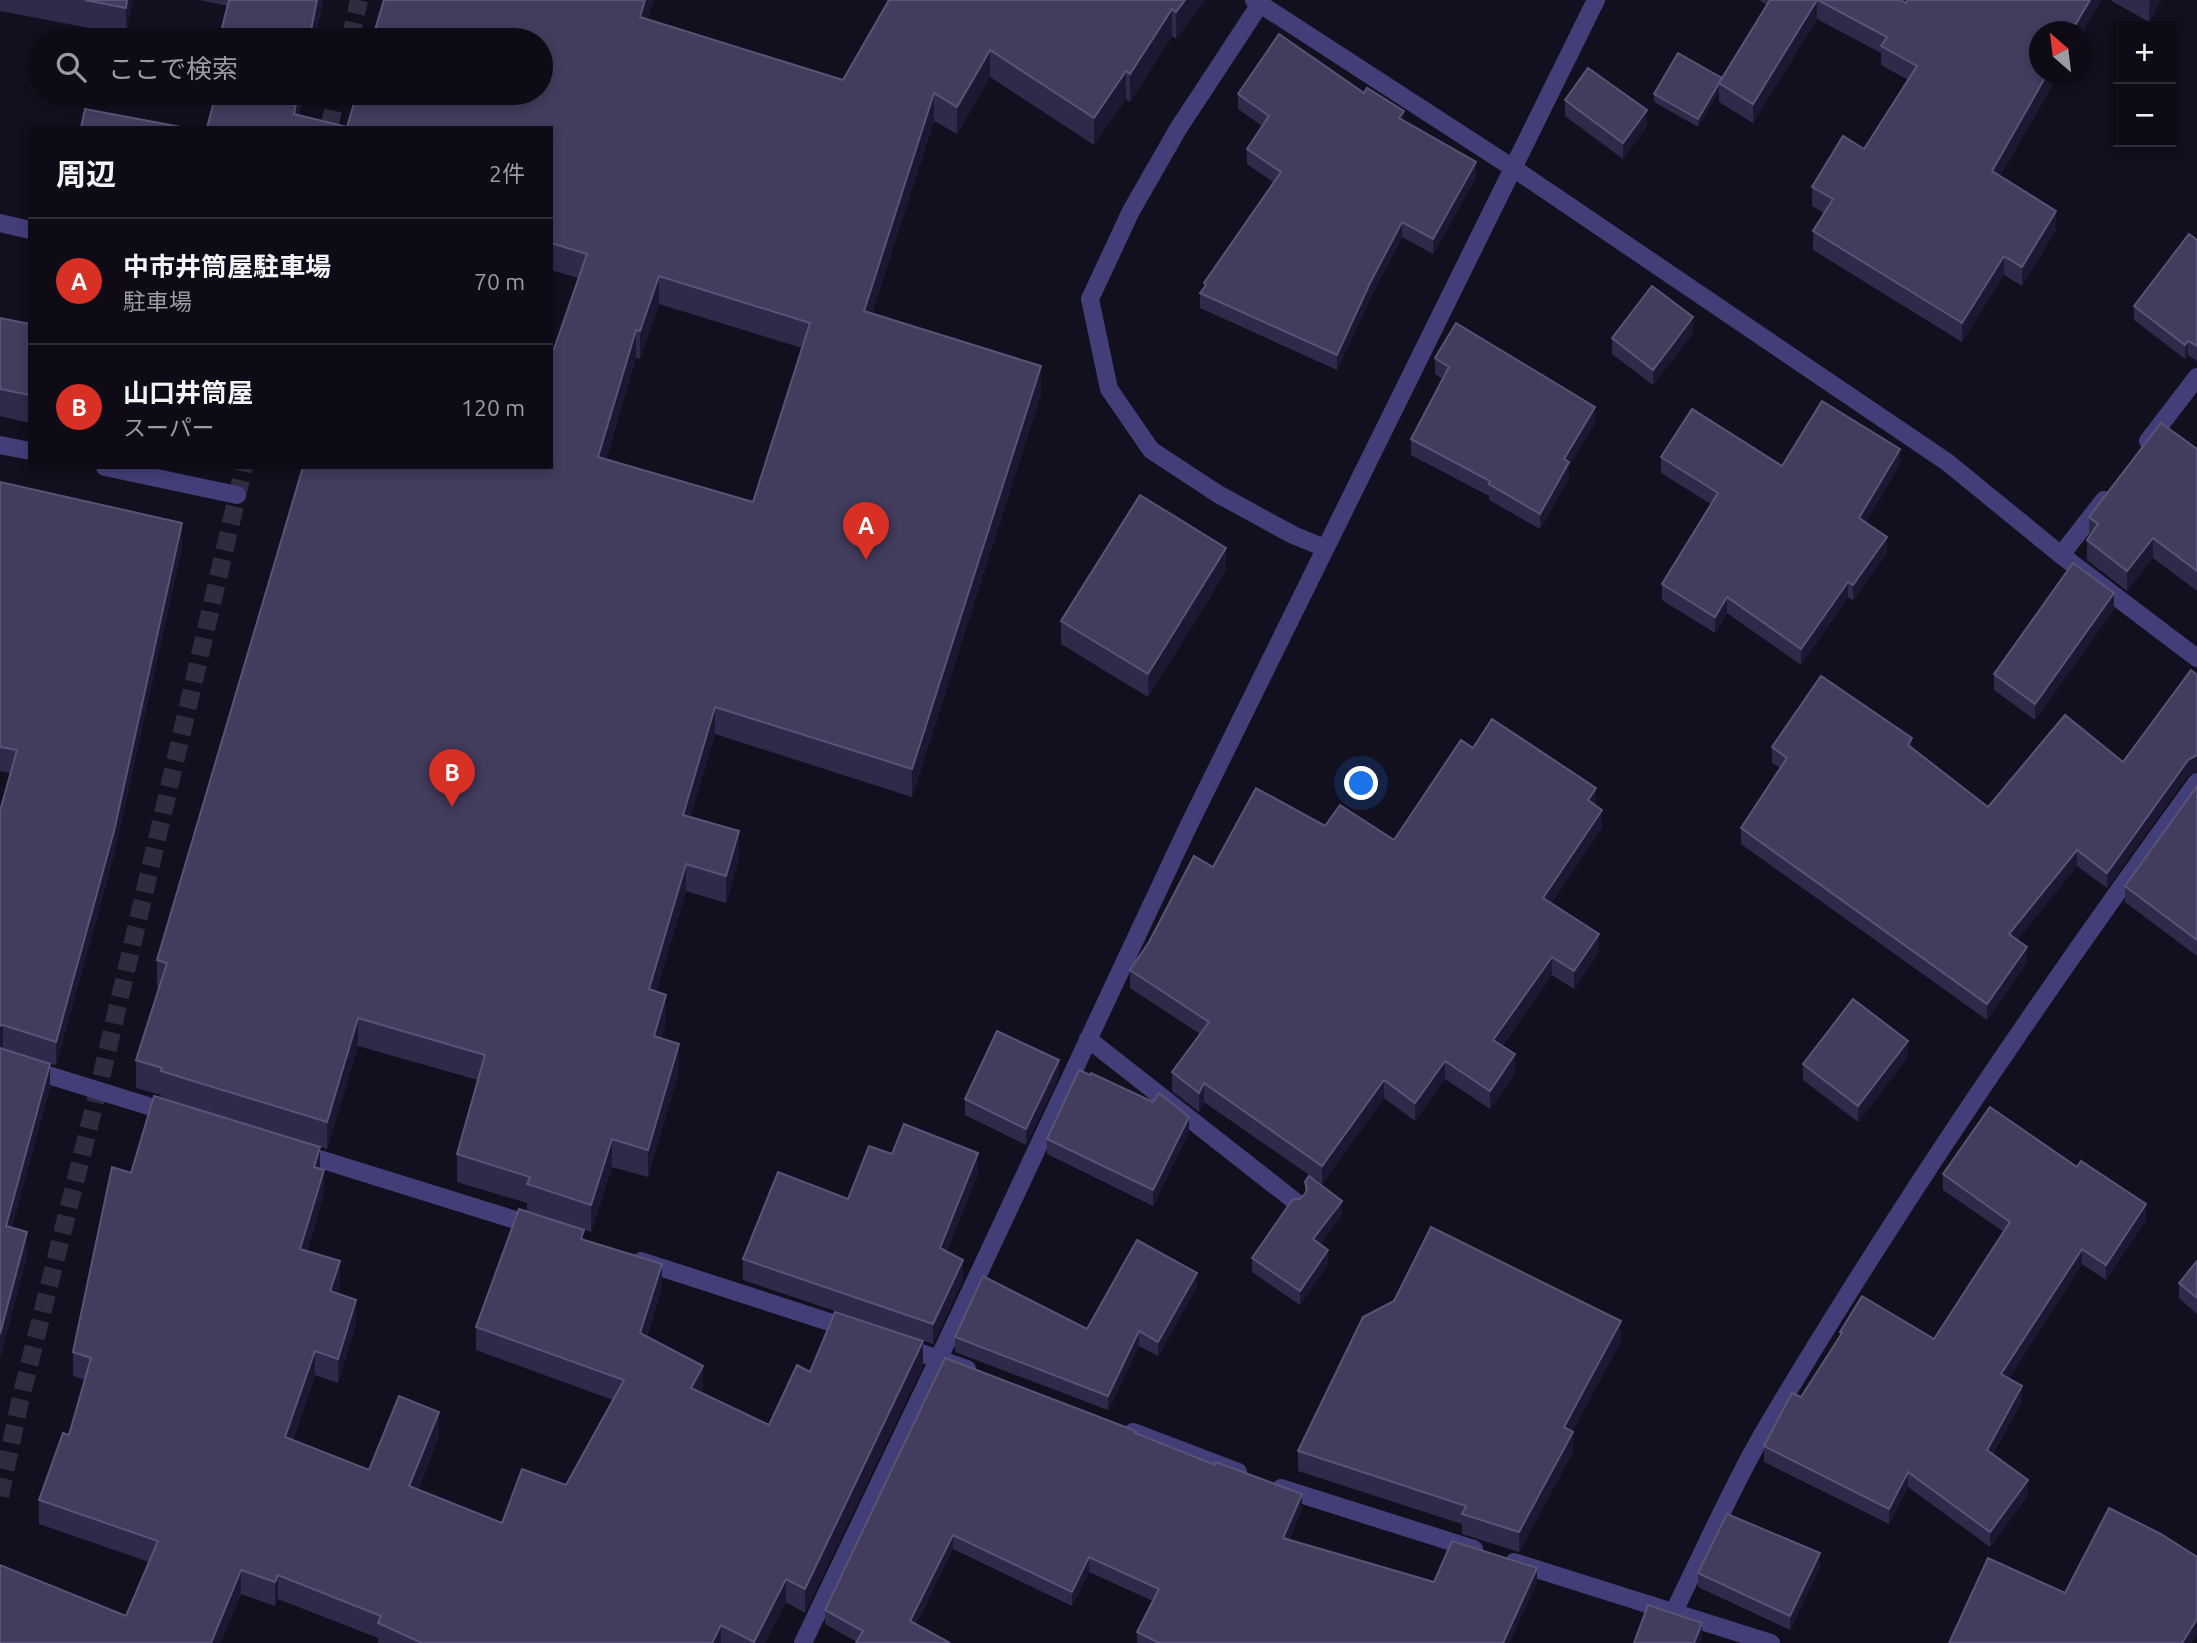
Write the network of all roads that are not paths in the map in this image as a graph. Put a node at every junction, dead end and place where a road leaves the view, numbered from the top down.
1 (1596, 0) edge
2 (1257, 2) edge
3 (1514, 168) junction
4 (0, 223) edge
5 (28, 230) edge
6 (2197, 377) edge
7 (0, 445) edge
8 (28, 452) edge
9 (2138, 455) edge
10 (114, 469) edge
11 (2112, 488) edge
12 (237, 495) dead end
13 (1325, 548) junction
14 (2061, 555) junction
15 (2197, 659) edge
16 (2197, 782) edge
17 (1088, 1039) junction
18 (0, 1060) edge
19 (191, 1119) edge
20 (284, 1148) edge
21 (1296, 1202) edge
22 (561, 1234) edge
23 (626, 1256) edge
24 (939, 1358) junction
25 (978, 1373) edge
26 (1121, 1428) edge
27 (1674, 1611) junction
28 (803, 1643) edge
29 (1771, 1643) edge

1 - 3 street
2 - 3 street
2 - 13 street
3 - 13 street
3 - 14 street
4 - 5 street
6 - 9 street
7 - 8 street
10 - 12 street
11 - 14 street
13 - 17 street
14 - 15 street
16 - 27 street
17 - 21 street
17 - 24 street
18 - 19 street
20 - 22 street
23 - 24 street
24 - 25 street
24 - 28 street
26 - 27 street
27 - 29 street

